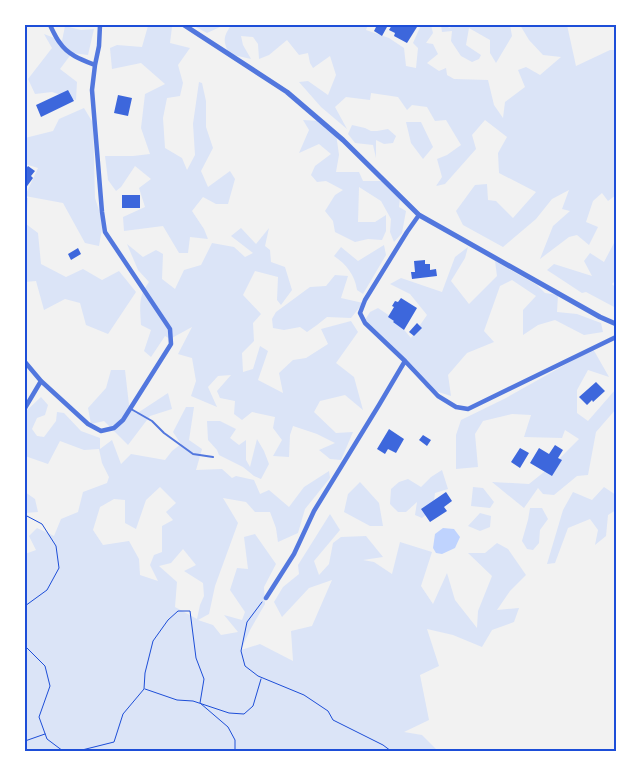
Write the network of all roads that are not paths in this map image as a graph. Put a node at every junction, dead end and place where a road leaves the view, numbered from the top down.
1 (50, 25) edge
2 (100, 25) edge
3 (184, 25) edge
4 (94, 65) junction
5 (419, 215) junction
6 (616, 324) edge
7 (616, 337) edge
8 (405, 361) junction
9 (25, 362) edge
10 (41, 381) junction
11 (25, 408) edge
12 (130, 408) junction
13 (213, 457) dead end
14 (266, 598) road end

1 - 4 street
2 - 4 street
3 - 5 street
4 - 12 street
5 - 6 street
5 - 8 street
7 - 8 street
8 - 14 street
9 - 10 street
10 - 11 street
10 - 12 street
12 - 13 lane

